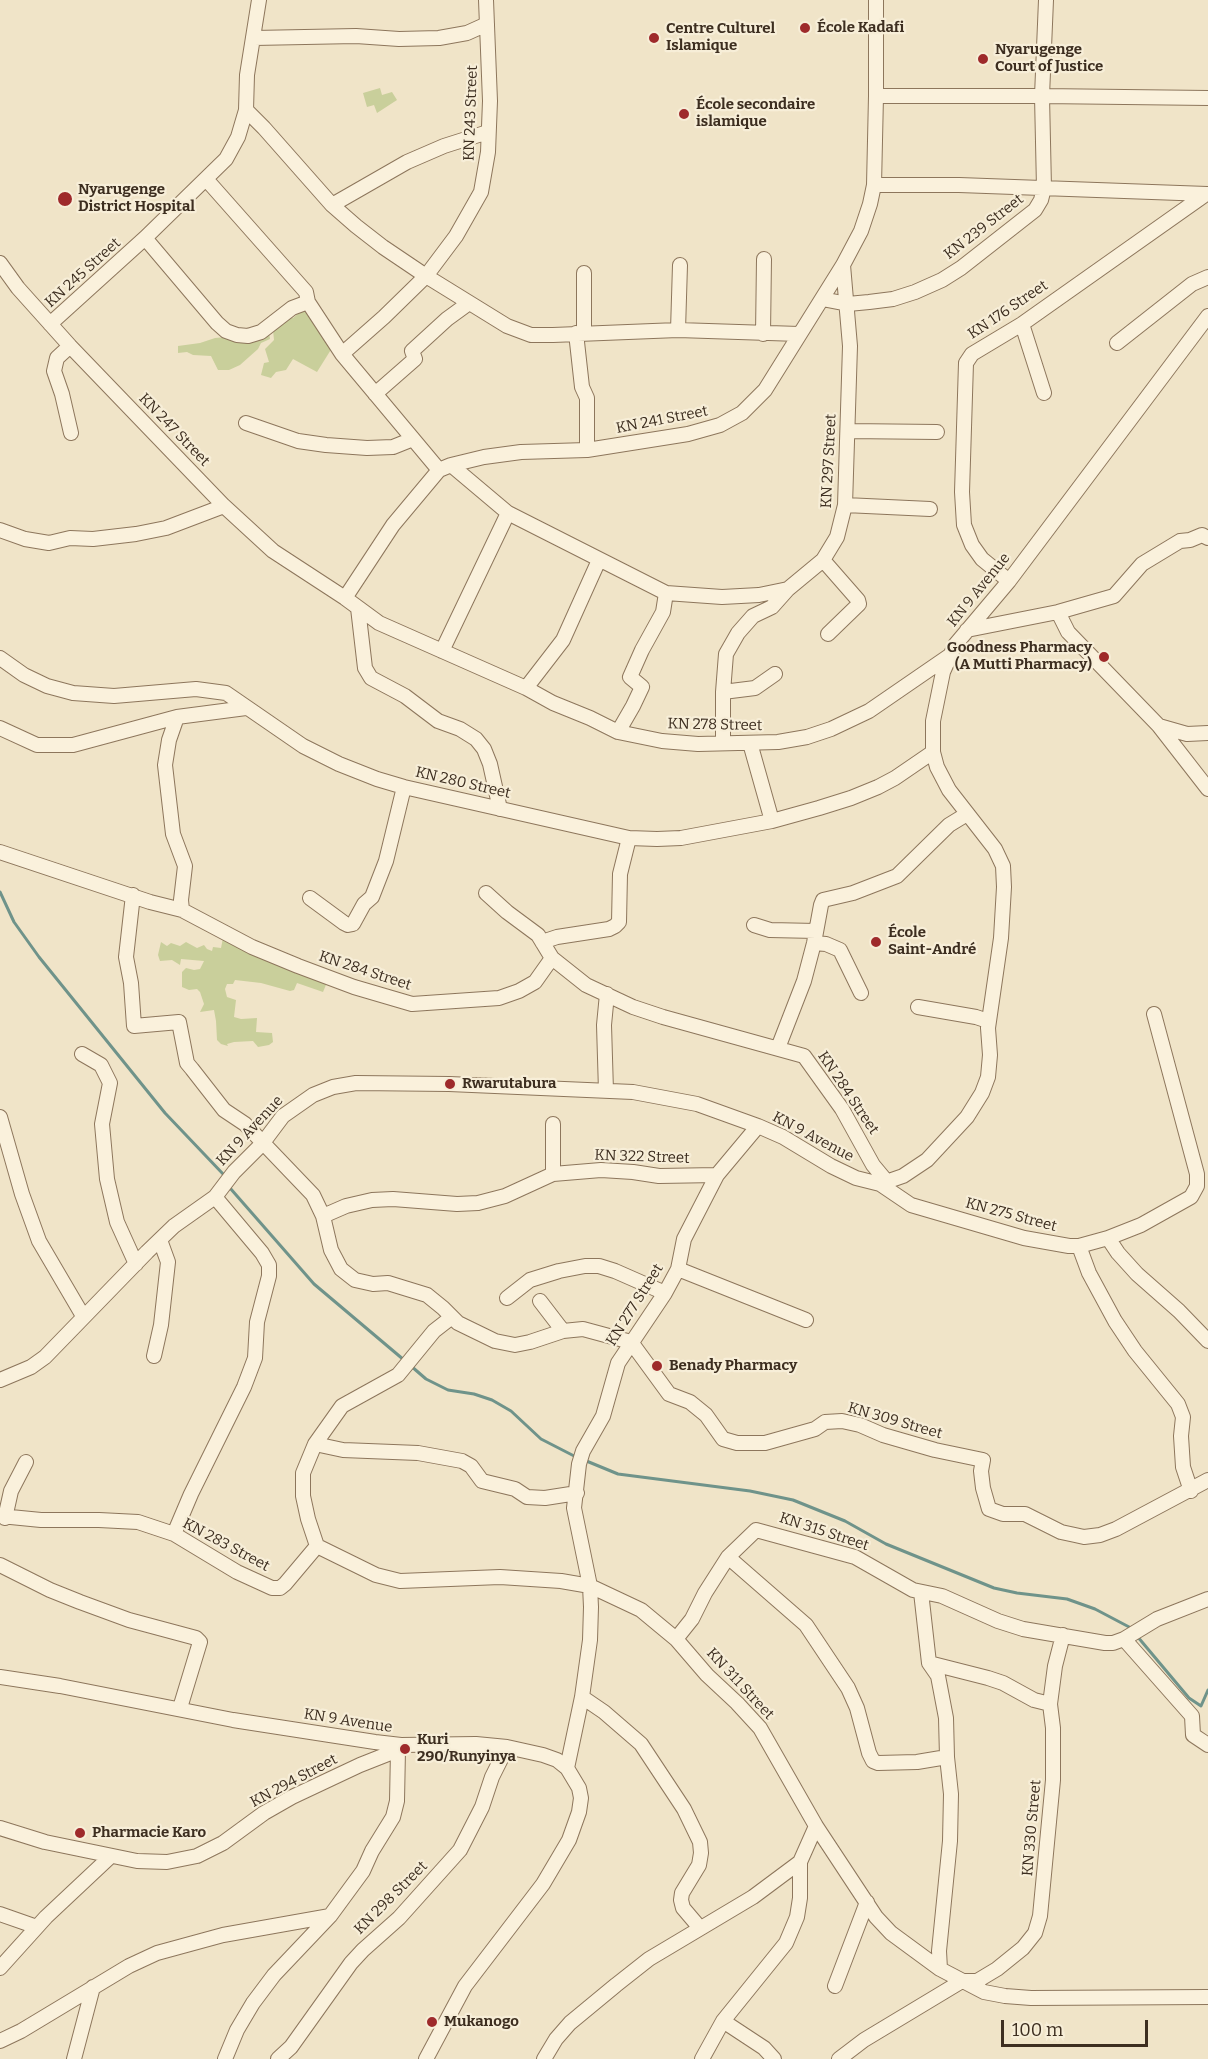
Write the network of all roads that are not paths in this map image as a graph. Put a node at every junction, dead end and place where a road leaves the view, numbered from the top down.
1 (259, 0) edge
2 (486, 0) edge
3 (876, 0) edge
4 (1046, 0) edge
5 (487, 24) junction
6 (254, 38) junction
7 (876, 96) junction
8 (1042, 96) junction
9 (1208, 98) edge
10 (246, 110) junction
11 (488, 132) junction
12 (206, 179) junction
13 (874, 185) junction
14 (1044, 188) junction
15 (1207, 194) edge
16 (332, 205) junction
17 (146, 238) junction
18 (764, 259) dead end
19 (0, 262) edge
20 (680, 265) dead end
21 (843, 265) junction
22 (584, 273) dead end
23 (426, 276) junction
24 (1208, 277) edge
25 (822, 299) junction
26 (308, 302) junction
27 (469, 303) junction
28 (848, 304) junction
29 (1208, 316) edge
30 (50, 324) junction
31 (1022, 324) junction
32 (678, 330) junction
33 (580, 333) junction
34 (763, 333) junction
35 (800, 334) junction
36 (1117, 343) dead end
37 (70, 346) junction
38 (342, 354) junction
39 (1044, 393) dead end
40 (375, 394) junction
41 (246, 423) dead end
42 (848, 431) junction
43 (937, 432) dead end
44 (71, 434) dead end
45 (413, 439) junction
46 (586, 450) junction
47 (445, 468) junction
48 (845, 505) junction
49 (224, 506) junction
50 (930, 509) dead end
51 (508, 513) junction
52 (0, 530) edge
53 (1208, 538) edge
54 (599, 560) junction
55 (823, 560) junction
56 (1009, 581) junction
57 (788, 589) junction
58 (666, 593) junction
59 (345, 598) junction
60 (358, 608) junction
61 (1058, 612) junction
62 (967, 630) junction
63 (828, 634) dead end
64 (442, 651) junction
65 (950, 656) junction
66 (0, 658) edge
67 (775, 674) dead end
68 (526, 688) junction
69 (723, 692) junction
70 (246, 708) junction
71 (177, 717) junction
72 (1159, 726) junction
73 (0, 728) edge
74 (618, 732) junction
75 (1208, 733) edge
76 (723, 742) junction
77 (750, 743) junction
78 (933, 752) junction
79 (404, 787) junction
80 (1208, 789) edge
81 (500, 809) junction
82 (967, 814) junction
83 (772, 821) junction
84 (629, 838) junction
85 (0, 852) edge
86 (486, 894) dead end
87 (133, 895) junction
88 (310, 898) dead end
89 (182, 910) junction
90 (754, 925) dead end
91 (815, 937) junction
92 (542, 942) junction
93 (552, 957) junction
94 (861, 993) dead end
95 (606, 994) junction
96 (918, 1007) dead end
97 (1154, 1014) dead end
98 (988, 1021) junction
99 (778, 1048) junction
100 (82, 1054) dead end
101 (606, 1091) junction
102 (0, 1117) edge
103 (553, 1124) dead end
104 (758, 1126) junction
105 (262, 1144) junction
106 (552, 1174) junction
107 (717, 1175) junction
108 (884, 1184) junction
109 (215, 1197) junction
110 (323, 1216) junction
111 (1108, 1238) junction
112 (160, 1240) junction
113 (1079, 1246) junction
114 (136, 1264) junction
115 (678, 1269) junction
116 (665, 1293) junction
117 (507, 1298) dead end
118 (540, 1301) dead end
119 (83, 1316) junction
120 (452, 1317) junction
121 (806, 1320) dead end
122 (563, 1331) junction
123 (1208, 1341) edge
124 (631, 1342) junction
125 (154, 1356) dead end
126 (0, 1380) edge
127 (315, 1444) junction
128 (26, 1461) dead end
129 (1208, 1480) edge
130 (1191, 1491) junction
131 (576, 1493) junction
132 (3, 1517) edge
133 (174, 1534) junction
134 (317, 1546) junction
135 (728, 1557) junction
136 (0, 1565) edge
137 (590, 1586) junction
138 (921, 1592) junction
139 (1208, 1599) edge
140 (1064, 1635) junction
141 (676, 1639) junction
142 (1124, 1639) junction
143 (929, 1664) junction
144 (0, 1677) edge
145 (582, 1697) junction
146 (1050, 1704) junction
147 (180, 1708) junction
148 (1208, 1745) edge
149 (507, 1747) junction
150 (400, 1748) junction
151 (947, 1757) junction
152 (567, 1768) junction
153 (816, 1826) junction
154 (0, 1828) edge
155 (111, 1857) junction
156 (800, 1862) junction
157 (867, 1902) junction
158 (0, 1914) edge
159 (330, 1916) junction
160 (37, 1926) junction
161 (700, 1928) junction
162 (0, 1968) edge
163 (940, 1969) junction
164 (962, 1982) junction
165 (834, 1986) dead end
166 (93, 1987) junction
167 (1208, 1997) edge
168 (723, 2021) junction
169 (0, 2041) edge
170 (74, 2059) edge
171 (225, 2059) edge
172 (278, 2059) edge
173 (426, 2059) edge
174 (544, 2059) edge
175 (702, 2059) edge
176 (774, 2059) edge
177 (838, 2059) edge

1 - 6 street, KN 245 Street
2 - 5 street, KN 243 Street
3 - 7 street, KN 241 Street
4 - 8 street, KN 239 Street
5 - 6 street
5 - 11 street, KN 243 Street
6 - 10 street, KN 245 Street
7 - 8 street
7 - 13 street, KN 241 Street
8 - 9 street
8 - 14 street, KN 239 Street
10 - 12 street, KN 245 Street
10 - 16 street
11 - 16 street
11 - 23 street, KN 243 Street
12 - 17 street, KN 245 Street
12 - 26 street, KN 297 Street
13 - 14 street
13 - 21 street, KN 241 Street
14 - 15 street
14 - 28 street, KN 239 Street
15 - 31 street, KN 176 Street
16 - 23 street
17 - 26 street
17 - 30 street, KN 245 Street
18 - 34 street
19 - 30 street, KN 247 Street
20 - 32 street
21 - 25 street, KN 241 Street
21 - 28 street, KN 297 Street
22 - 33 street
23 - 27 street
23 - 38 street, KN 243 Street
24 - 36 street
25 - 28 street, KN 239 Street
25 - 35 street, KN 241 Street
26 - 38 street, KN 297 Street
27 - 33 street
27 - 40 street
28 - 42 street, KN 297 Street
29 - 56 street, KN 9 Avenue
30 - 37 street, KN 247 Street
31 - 39 street
31 - 56 street, KN 176 Street
32 - 33 street
32 - 34 street
33 - 46 street
34 - 35 street
35 - 46 street, KN 241 Street
37 - 44 street
37 - 49 street, KN 247 Street
38 - 40 street, KN 297 Street
40 - 45 street, KN 297 Street
41 - 45 street
42 - 43 street
42 - 48 street, KN 297 Street
45 - 47 street, KN 297 Street
46 - 47 street, KN 241 Street
47 - 51 street, KN 297 Street
47 - 59 street
48 - 50 street
48 - 55 street, KN 297 Street
49 - 52 street
49 - 59 street, KN 247 Street
51 - 54 street, KN 297 Street
51 - 64 street
53 - 61 street
54 - 58 street, KN 297 Street
54 - 68 street
55 - 57 street, KN 297 Street
55 - 63 street
56 - 62 street, KN 9 Avenue
57 - 58 street, KN 297 Street
57 - 69 street
58 - 74 street
59 - 60 street, KN 278 Street
60 - 64 street, KN 278 Street
60 - 81 street
61 - 62 street
61 - 72 street
62 - 65 street, KN 9 Avenue
64 - 68 street, KN 278 Street
65 - 77 street, KN 278 Street
65 - 78 street, KN 9 Avenue
66 - 70 street, KN 280 Street
67 - 69 street
68 - 74 street, KN 278 Street
69 - 76 street
70 - 71 street
70 - 79 street, KN 280 Street
71 - 73 street
71 - 89 street
72 - 75 street
72 - 80 street
74 - 76 street, KN 278 Street
76 - 77 street, KN 278 Street
77 - 83 street
78 - 82 street, KN 9 Avenue
78 - 83 street, KN 280 Street
79 - 81 street, KN 280 Street
79 - 88 street
81 - 84 street, KN 280 Street
82 - 91 street
82 - 98 street, KN 9 Avenue
83 - 84 street, KN 280 Street
84 - 92 street
85 - 87 street, KN 284 Street
86 - 92 street
87 - 89 street, KN 284 Street
87 - 105 street
89 - 93 street, KN 284 Street
90 - 91 street
91 - 94 street
91 - 99 street
92 - 93 street
93 - 95 street, KN 284 Street
95 - 99 street, KN 284 Street
95 - 101 street
96 - 98 street
97 - 111 street, KN 275 Street
98 - 108 street, KN 9 Avenue
99 - 108 street, KN 284 Street
100 - 114 street
101 - 104 street, KN 9 Avenue
101 - 105 street, KN 9 Avenue
102 - 119 street
103 - 106 street
104 - 107 street, KN 277 Street
104 - 108 street, KN 9 Avenue
105 - 109 street, KN 9 Avenue
105 - 110 street
106 - 107 street, KN 322 Street
106 - 110 street, KN 322 Street
107 - 115 street, KN 277 Street
108 - 113 street, KN 275 Street
109 - 112 street, KN 9 Avenue
109 - 133 street
110 - 120 street
111 - 113 street, KN 275 Street
111 - 123 street
112 - 114 street, KN 9 Avenue
112 - 125 street
113 - 130 street
114 - 119 street, KN 9 Avenue
115 - 116 street, KN 277 Street
115 - 121 street
116 - 117 street
116 - 124 street, KN 277 Street
118 - 122 street
119 - 126 street, KN 9 Avenue
120 - 122 street
120 - 127 street
122 - 124 street
124 - 130 street, KN 309 Street
124 - 131 street, KN 277 Street
127 - 131 street
127 - 134 street
128 - 132 street
129 - 130 street
131 - 137 street, KN 277 Street
132 - 133 street, KN 283 Street
133 - 134 street, KN 283 Street
134 - 137 street
135 - 138 street, KN 315 Street
135 - 141 street, KN 315 Street
135 - 151 street
136 - 147 street
137 - 141 street, KN 311 Street
137 - 145 street, KN 277 Street
138 - 140 street, KN 315 Street
138 - 143 street
139 - 142 street, KN 315 Street
140 - 142 street, KN 315 Street
140 - 146 street, KN 330 Street
141 - 153 street, KN 311 Street
142 - 148 street
143 - 146 street
143 - 151 street
144 - 147 street, KN 9 Avenue
145 - 152 street, KN 277 Street
145 - 161 street
146 - 164 street, KN 330 Street
147 - 150 street, KN 9 Avenue
149 - 150 street, KN 9 Avenue
149 - 152 street, KN 9 Avenue
149 - 172 street, KN 298 Street
150 - 155 street, KN 294 Street
150 - 159 street
151 - 163 street
152 - 173 street
153 - 156 street
153 - 157 street, KN 311 Street
154 - 155 street, KN 294 Street
155 - 160 street
156 - 161 street
156 - 168 street
157 - 163 street, KN 311 Street
157 - 165 street
158 - 160 street
159 - 166 street
159 - 171 street
160 - 162 street
161 - 174 street
163 - 164 street, KN 311 Street
164 - 167 street, KN 311 Street
164 - 177 street, KN 330 Street
166 - 169 street
166 - 170 street
168 - 175 street
168 - 176 street

